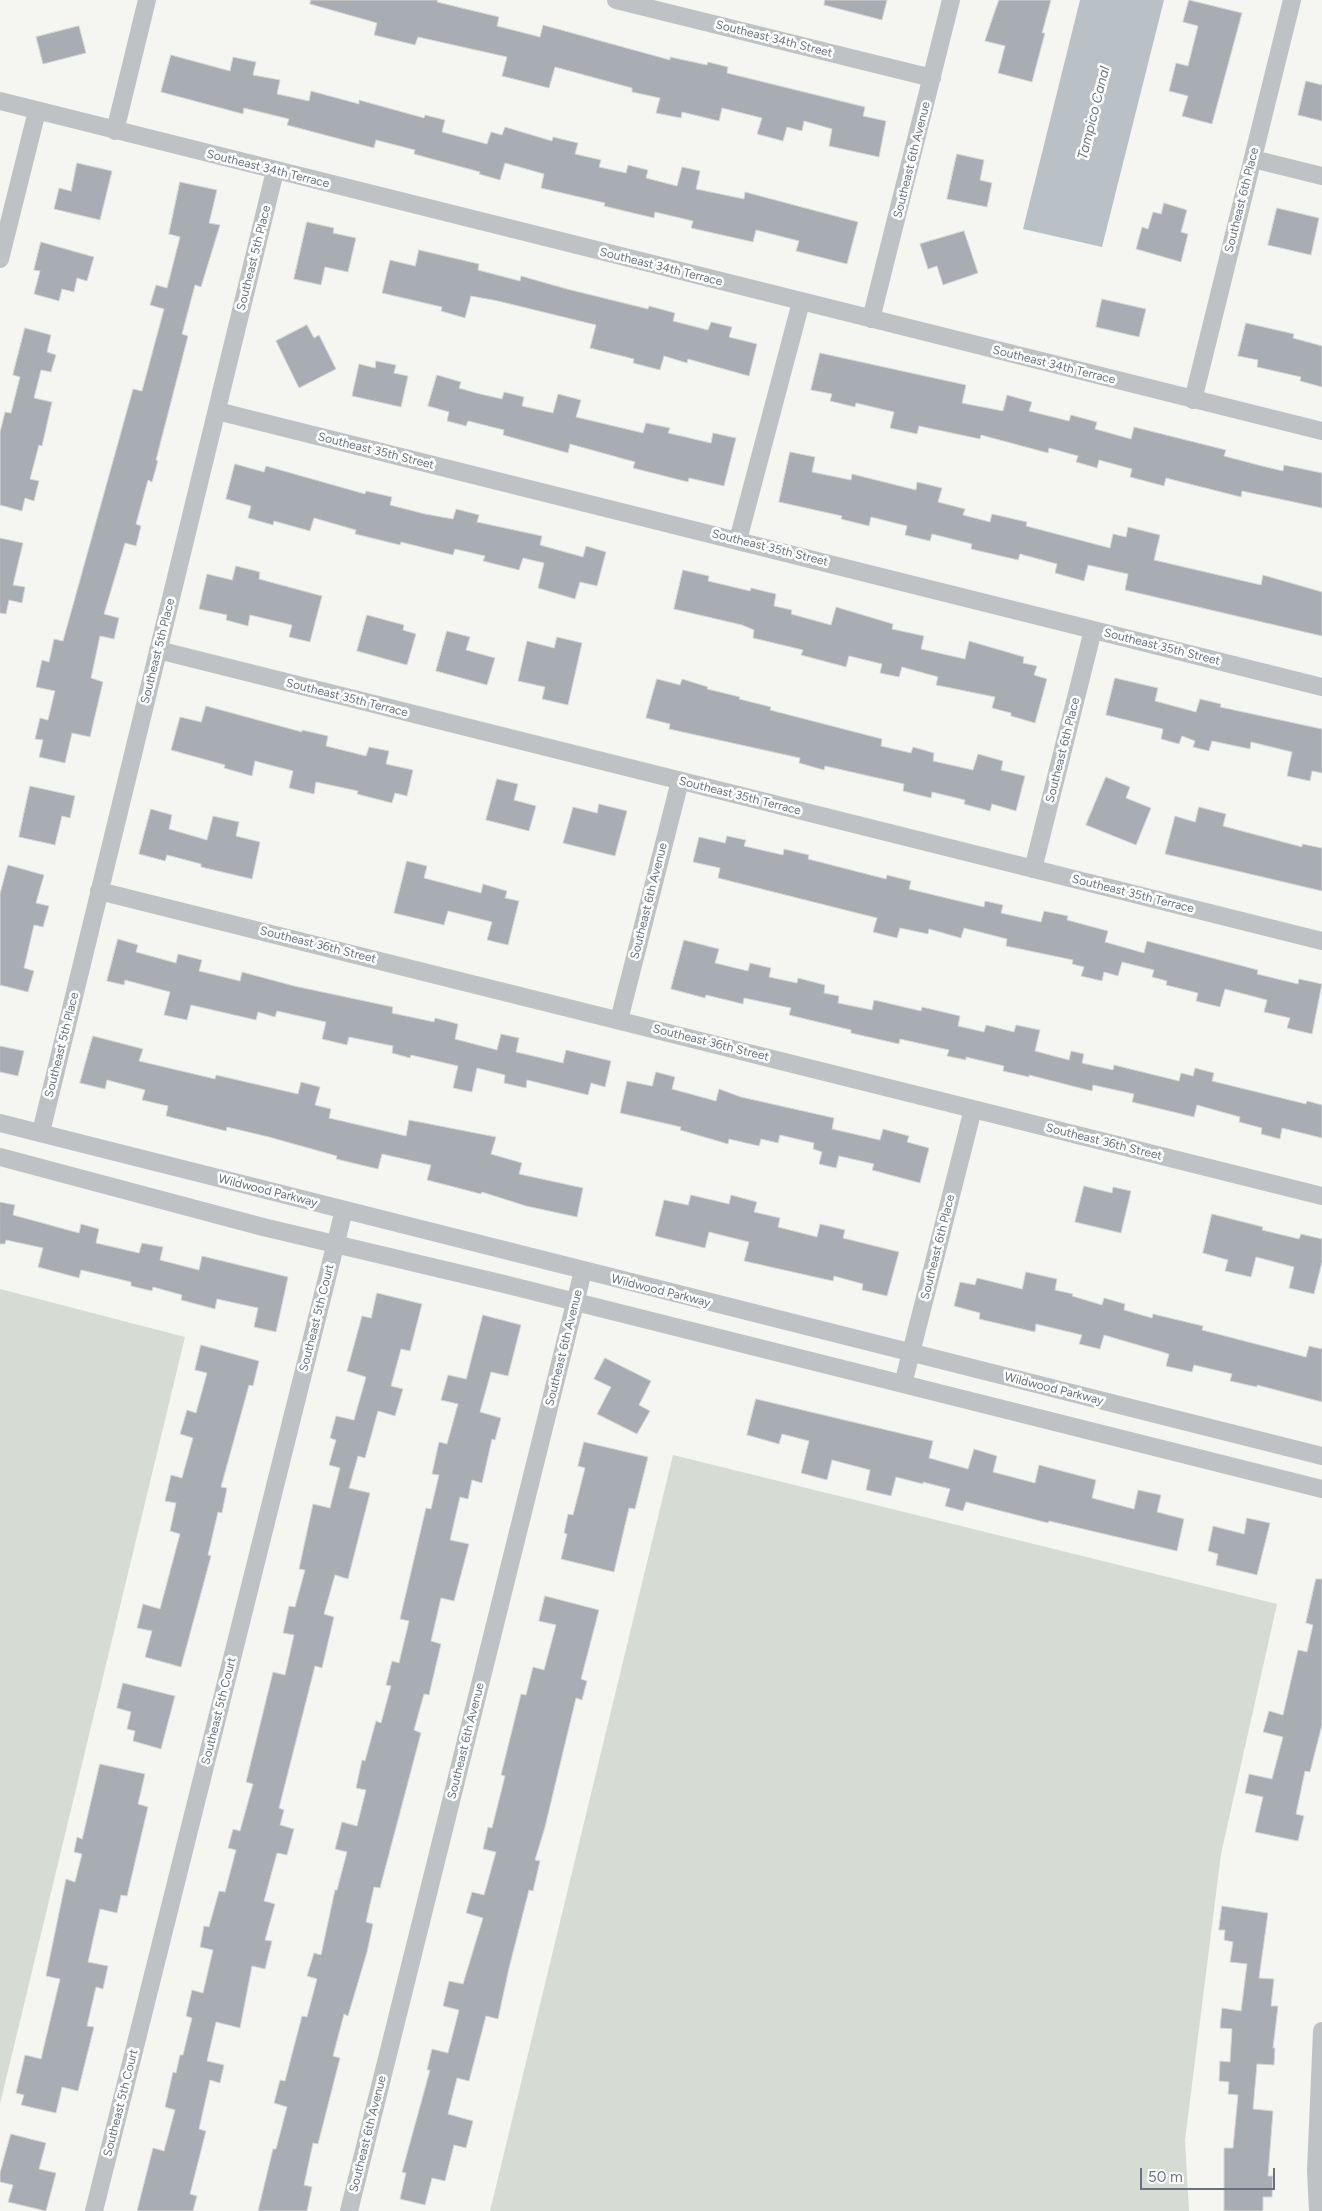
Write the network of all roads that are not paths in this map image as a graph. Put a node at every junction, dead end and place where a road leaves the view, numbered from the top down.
1 (147, 0) edge
2 (616, 0) edge
3 (951, 0) edge
4 (1292, 0) edge
5 (932, 78) junction
6 (0, 102) edge
7 (37, 111) junction
8 (115, 131) junction
9 (1253, 159) junction
10 (276, 171) junction
11 (1322, 176) edge
12 (0, 259) edge
13 (801, 302) junction
14 (871, 319) junction
15 (1193, 400) junction
16 (217, 411) junction
17 (1322, 431) edge
18 (738, 540) junction
19 (1093, 630) junction
20 (158, 650) junction
21 (1322, 687) edge
22 (680, 781) junction
23 (1033, 869) junction
24 (99, 891) junction
25 (1322, 941) edge
26 (619, 1020) junction
27 (973, 1109) junction
28 (0, 1123) edge
29 (41, 1132) junction
30 (0, 1157) edge
31 (1322, 1196) edge
32 (344, 1210) junction
33 (335, 1244) junction
34 (583, 1271) junction
35 (575, 1303) junction
36 (911, 1353) junction
37 (903, 1384) junction
38 (1322, 1456) edge
39 (1322, 1489) edge
40 (1322, 2031) edge
41 (94, 2211) edge
42 (349, 2211) edge
43 (1318, 2211) edge

1 - 8 street
2 - 5 street, Southeast 34th Street
3 - 5 street, Southeast 6th Avenue
4 - 9 street, Southeast 6th Place
5 - 14 street, Southeast 6th Avenue
6 - 7 street, Southeast 34th Terrace
7 - 8 street, Southeast 34th Terrace
7 - 12 street
8 - 10 street, Southeast 34th Terrace
9 - 11 street
9 - 15 street, Southeast 6th Place
10 - 13 street, Southeast 34th Terrace
10 - 16 street, Southeast 5th Place
13 - 14 street, Southeast 34th Terrace
13 - 18 street
14 - 15 street, Southeast 34th Terrace
15 - 17 street, Southeast 34th Terrace
16 - 18 street, Southeast 35th Street
16 - 20 street, Southeast 5th Place
18 - 19 street, Southeast 35th Street
19 - 21 street, Southeast 35th Street
19 - 23 street, Southeast 6th Place
20 - 22 street, Southeast 35th Terrace
20 - 24 street, Southeast 5th Place
22 - 23 street, Southeast 35th Terrace
22 - 26 street, Southeast 6th Avenue
23 - 25 street, Southeast 35th Terrace
24 - 26 street, Southeast 36th Street
24 - 29 street, Southeast 5th Place
26 - 27 street, Southeast 36th Street
27 - 31 street, Southeast 36th Street
27 - 36 street, Southeast 6th Place
28 - 29 street, Wildwood Parkway
29 - 32 street, Wildwood Parkway
30 - 33 street
32 - 33 street, Southeast 5th Court
32 - 34 street, Wildwood Parkway
33 - 35 street
33 - 41 street, Southeast 5th Court
34 - 35 street, Southeast 6th Avenue
34 - 36 street, Wildwood Parkway
35 - 37 street
35 - 42 street, Southeast 6th Avenue
36 - 37 street, Southeast 6th Place
36 - 38 street, Wildwood Parkway
37 - 39 street
40 - 43 street

